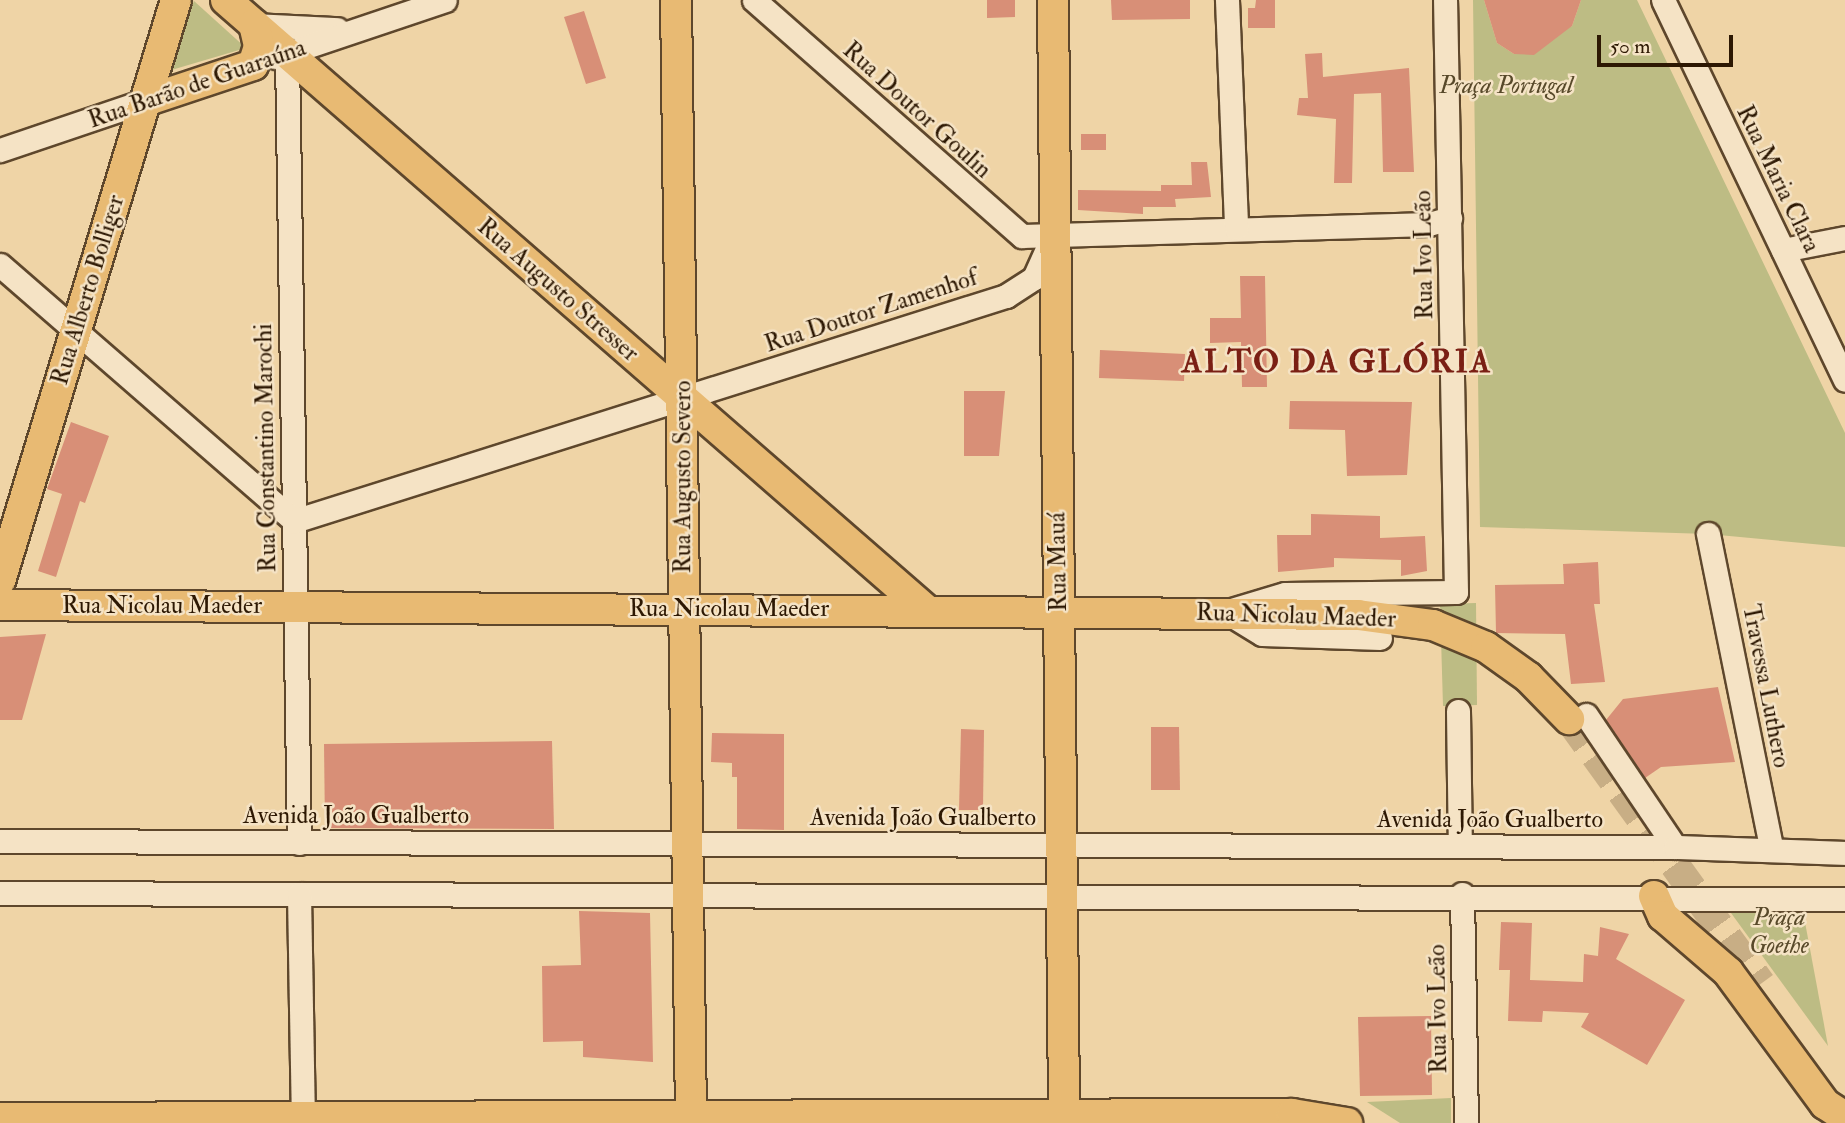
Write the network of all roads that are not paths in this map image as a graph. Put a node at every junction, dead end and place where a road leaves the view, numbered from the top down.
1 (176, 0) edge
2 (226, 0) edge
3 (445, 0) edge
4 (676, 0) edge
5 (754, 0) edge
6 (1053, 0) edge
7 (1227, 0) edge
8 (1445, 0) edge
9 (1663, 0) edge
10 (395, 17) junction
11 (254, 25) junction
12 (160, 53) junction
13 (287, 53) junction
14 (253, 65) junction
15 (176, 91) junction
16 (145, 101) junction
17 (0, 150) edge
18 (1450, 218) junction
19 (1236, 228) junction
20 (1055, 231) junction
21 (1845, 238) edge
22 (1783, 250) junction
23 (0, 265) edge
24 (76, 331) junction
25 (1845, 380) edge
26 (683, 398) junction
27 (294, 521) junction
28 (1708, 534) dead end
29 (0, 581) edge
30 (0, 605) edge
31 (295, 607) junction
32 (684, 609) junction
33 (925, 609) junction
34 (1058, 611) junction
35 (1226, 612) junction
36 (1380, 638) dead end
37 (1458, 711) dead end
38 (1577, 717) joint
39 (0, 841) edge
40 (299, 842) junction
41 (687, 844) junction
42 (1061, 845) junction
43 (1460, 846) junction
44 (1675, 847) junction
45 (1772, 847) junction
46 (1845, 853) edge
47 (0, 893) edge
48 (299, 894) junction
49 (1462, 894) junction
50 (688, 896) junction
51 (1654, 896) junction
52 (1062, 898) junction
53 (1845, 899) edge
54 (1761, 984) tunnel mouth
55 (1845, 1101) edge
56 (1845, 1117) edge
57 (0, 1118) edge
58 (691, 1118) edge
59 (1064, 1119) edge
60 (303, 1121) edge
61 (1347, 1123) edge
62 (1466, 1123) edge

1 - 12 main road, Rua Alberto Bolliger
2 - 11 main road, Rua Augusto Stresser
3 - 10 street, Rua Barão de Guaraúna
4 - 26 main road, Rua Augusto Severo
5 - 20 street, Rua Doutor Goulin
6 - 20 main road, Rua Mauá
7 - 19 street
8 - 18 street, Rua Ivo Leão
9 - 22 street, Rua Maria Clara
10 - 11 street, Rua Barão de Guaraúna
10 - 13 street, Rua Barão de Guaraúna
11 - 13 main road, Rua Augusto Stresser
11 - 14 main road
12 - 15 main road
12 - 16 main road, Rua Alberto Bolliger
13 - 14 street, Rua Barão de Guaraúna
13 - 26 main road, Rua Augusto Stresser
13 - 27 street, Rua Constantino Marochi
14 - 15 main road, Rua Barão de Guaraúna
15 - 16 main road, Rua Barão de Guaraúna
16 - 17 street, Rua Barão de Guaraúna
16 - 24 main road, Rua Alberto Bolliger
18 - 19 street
18 - 35 street, Rua Ivo Leão
19 - 20 street
20 - 26 street, Rua Doutor Zamenhof
20 - 34 main road, Rua Mauá
21 - 22 street
22 - 25 street, Rua Maria Clara
23 - 24 street
24 - 27 street
24 - 29 main road, Rua Alberto Bolliger
26 - 27 street, Rua Doutor Zamenhof
26 - 32 main road, Rua Augusto Severo
26 - 33 main road, Rua Augusto Stresser
27 - 31 street, Rua Constantino Marochi
28 - 45 street, Travessa Luthero
30 - 31 main road, Rua Nicolau Maeder
31 - 32 main road, Rua Nicolau Maeder
31 - 40 street, Rua Constantino Marochi
32 - 33 main road, Rua Nicolau Maeder
32 - 41 main road, Rua Augusto Severo
33 - 34 main road, Rua Nicolau Maeder
34 - 35 main road, Rua Nicolau Maeder
34 - 42 main road, Rua Mauá
35 - 36 street
35 - 38 main road, Rua Nicolau Maeder
37 - 43 street
38 - 44 street
39 - 40 street, Avenida João Gualberto
40 - 41 street, Avenida João Gualberto
41 - 42 street, Avenida João Gualberto
41 - 50 main road, Rua Augusto Severo
42 - 43 street, Avenida João Gualberto
42 - 52 main road, Rua Mauá
43 - 44 street, Avenida João Gualberto
44 - 45 street, Avenida João Gualberto
45 - 46 street, Avenida João Gualberto
47 - 48 street
48 - 50 street
48 - 60 street
49 - 51 street
49 - 52 street
49 - 62 street, Rua Ivo Leão
50 - 52 street
50 - 58 main road, Rua Augusto Severo
51 - 53 street
51 - 56 main road
52 - 59 main road, Rua Mauá
54 - 55 main road
57 - 60 main road
58 - 59 main road
58 - 60 main road
59 - 61 main road

